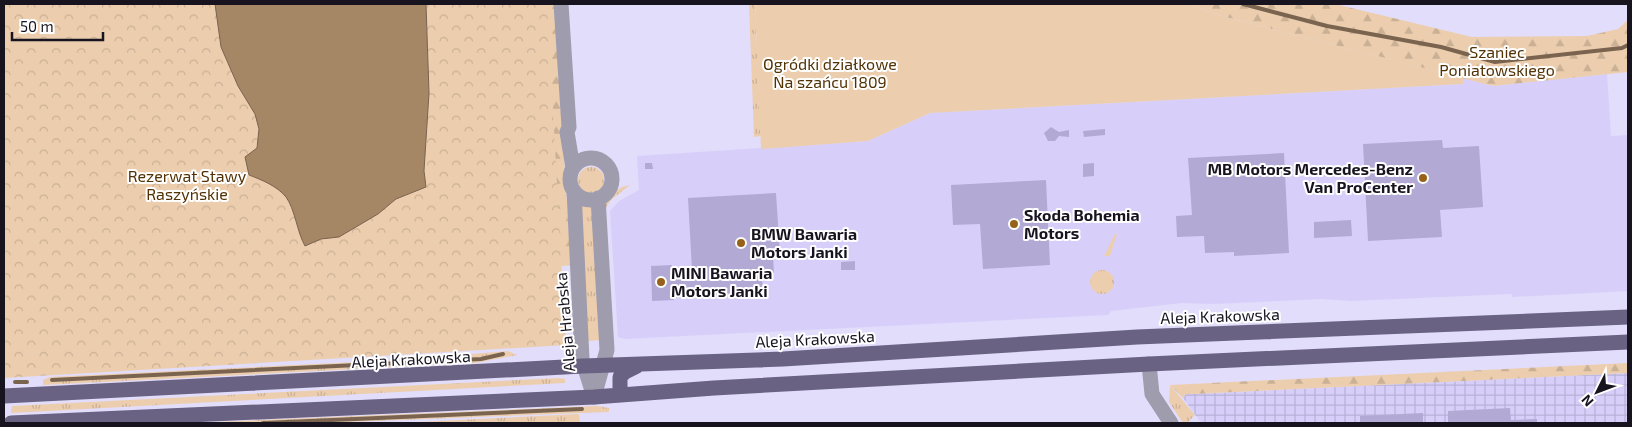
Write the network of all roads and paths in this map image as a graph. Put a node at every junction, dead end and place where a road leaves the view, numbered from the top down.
1 (561, 4) edge
2 (569, 126) junction
3 (591, 158) junction
4 (573, 168) junction
5 (574, 191) junction
6 (598, 198) junction
7 (1628, 317) edge
8 (1628, 342) edge
9 (1149, 364) junction
10 (639, 365) junction
11 (583, 366) junction
12 (602, 366) junction
13 (620, 395) junction
14 (4, 396) edge
15 (594, 397) junction
16 (12, 423) edge
17 (1171, 423) edge

1 - 2 street
2 - 3 street
2 - 4 street
3 - 4 street
3 - 6 street
4 - 5 street
5 - 6 street
5 - 11 street, Aleja Hrabska
6 - 12 street, Aleja Hrabska
7 - 10 main road, Aleja Krakowska
8 - 9 main road
9 - 13 main road
9 - 17 street
10 - 12 main road, Aleja Krakowska
10 - 13 main road
11 - 12 main road, Aleja Krakowska
11 - 14 main road, Aleja Krakowska
11 - 15 street, Aleja Hrabska
12 - 15 street, Aleja Hrabska
13 - 15 main road
15 - 16 main road

